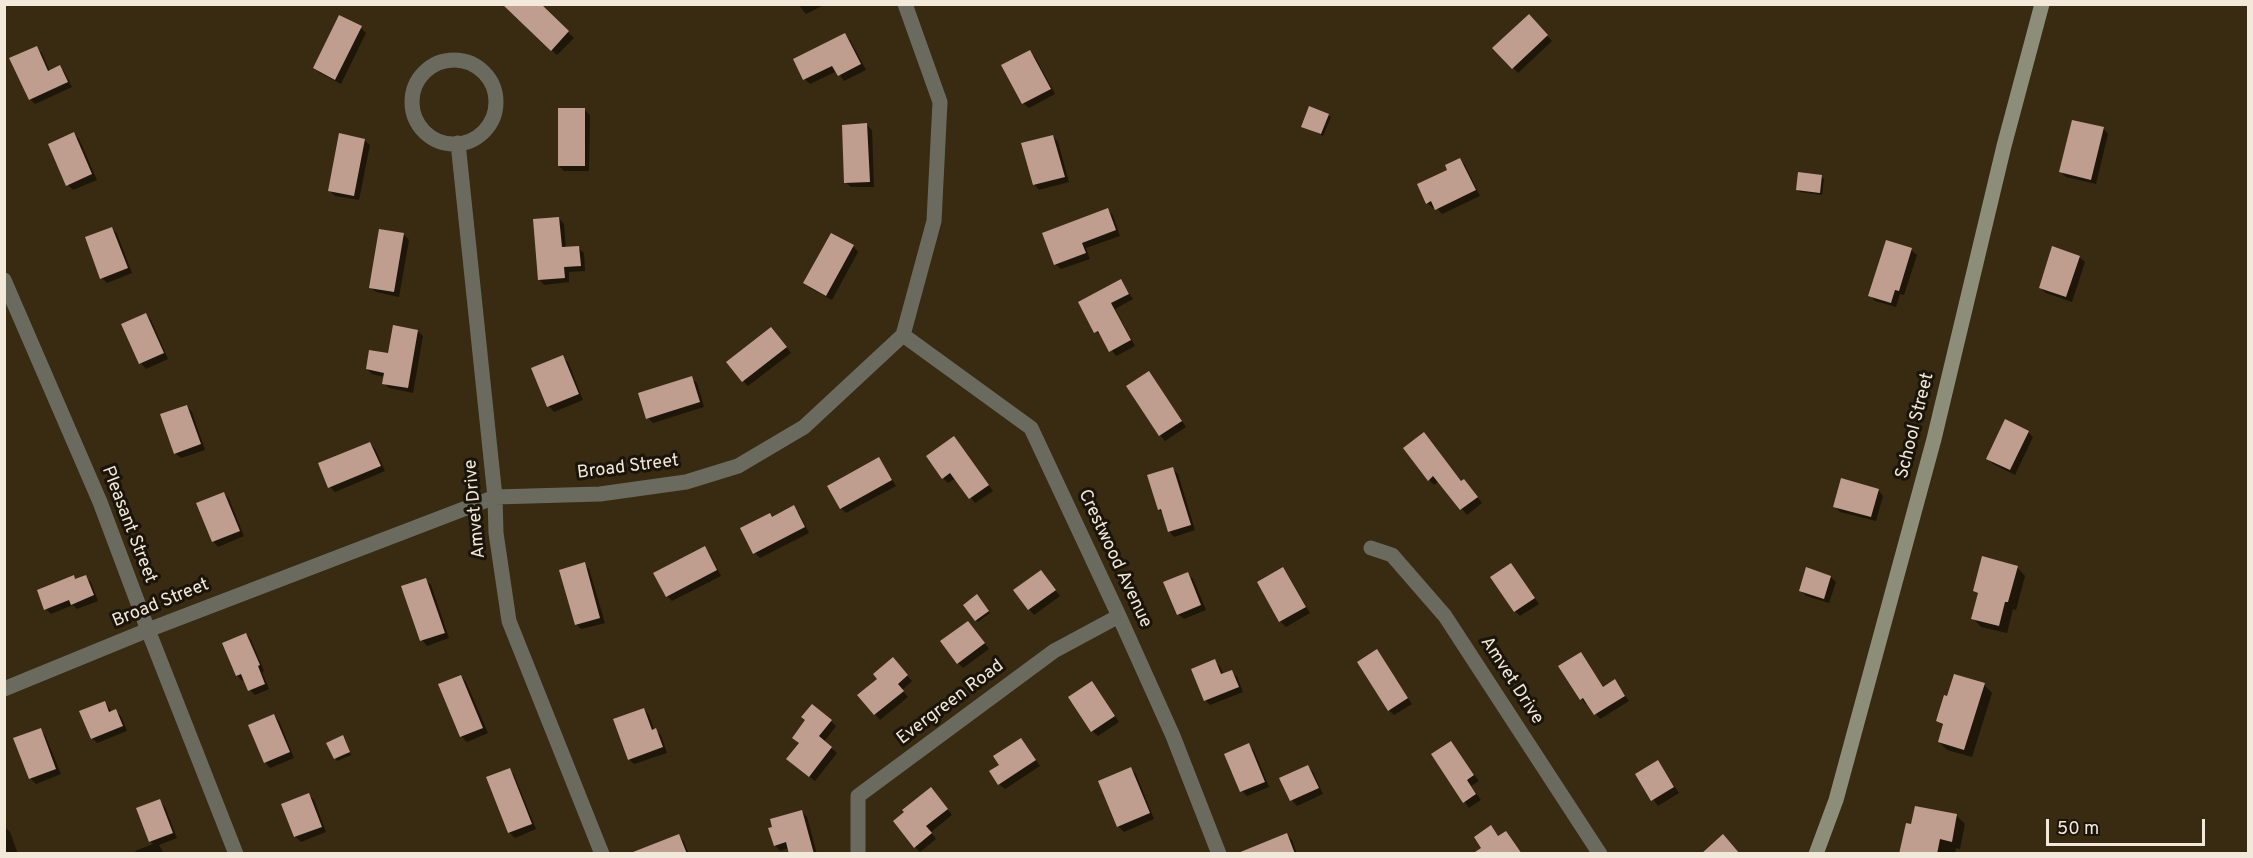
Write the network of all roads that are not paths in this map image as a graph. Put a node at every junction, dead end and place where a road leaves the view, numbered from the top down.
1 (905, 4) edge
2 (2042, 4) edge
3 (458, 143) junction
4 (4, 280) edge
5 (903, 335) junction
6 (495, 496) junction
7 (1371, 548) dead end
8 (1119, 616) junction
9 (148, 630) junction
10 (4, 689) edge
11 (236, 854) edge
12 (602, 854) edge
13 (858, 854) edge
14 (1219, 854) edge
15 (1600, 854) edge
16 (1816, 854) edge

1 - 5 street
2 - 16 street, School Street
3 - 3 street
3 - 6 street, Amvet Drive
4 - 9 street, Pleasant Street
5 - 6 street, Broad Street
5 - 8 street, Crestwood Avenue
6 - 9 street, Broad Street
6 - 12 street, Amvet Drive
7 - 15 street, Amvet Drive
8 - 13 street, Evergreen Road
8 - 14 street, Crestwood Avenue
9 - 10 street, Broad Street
9 - 11 street, Pleasant Street

